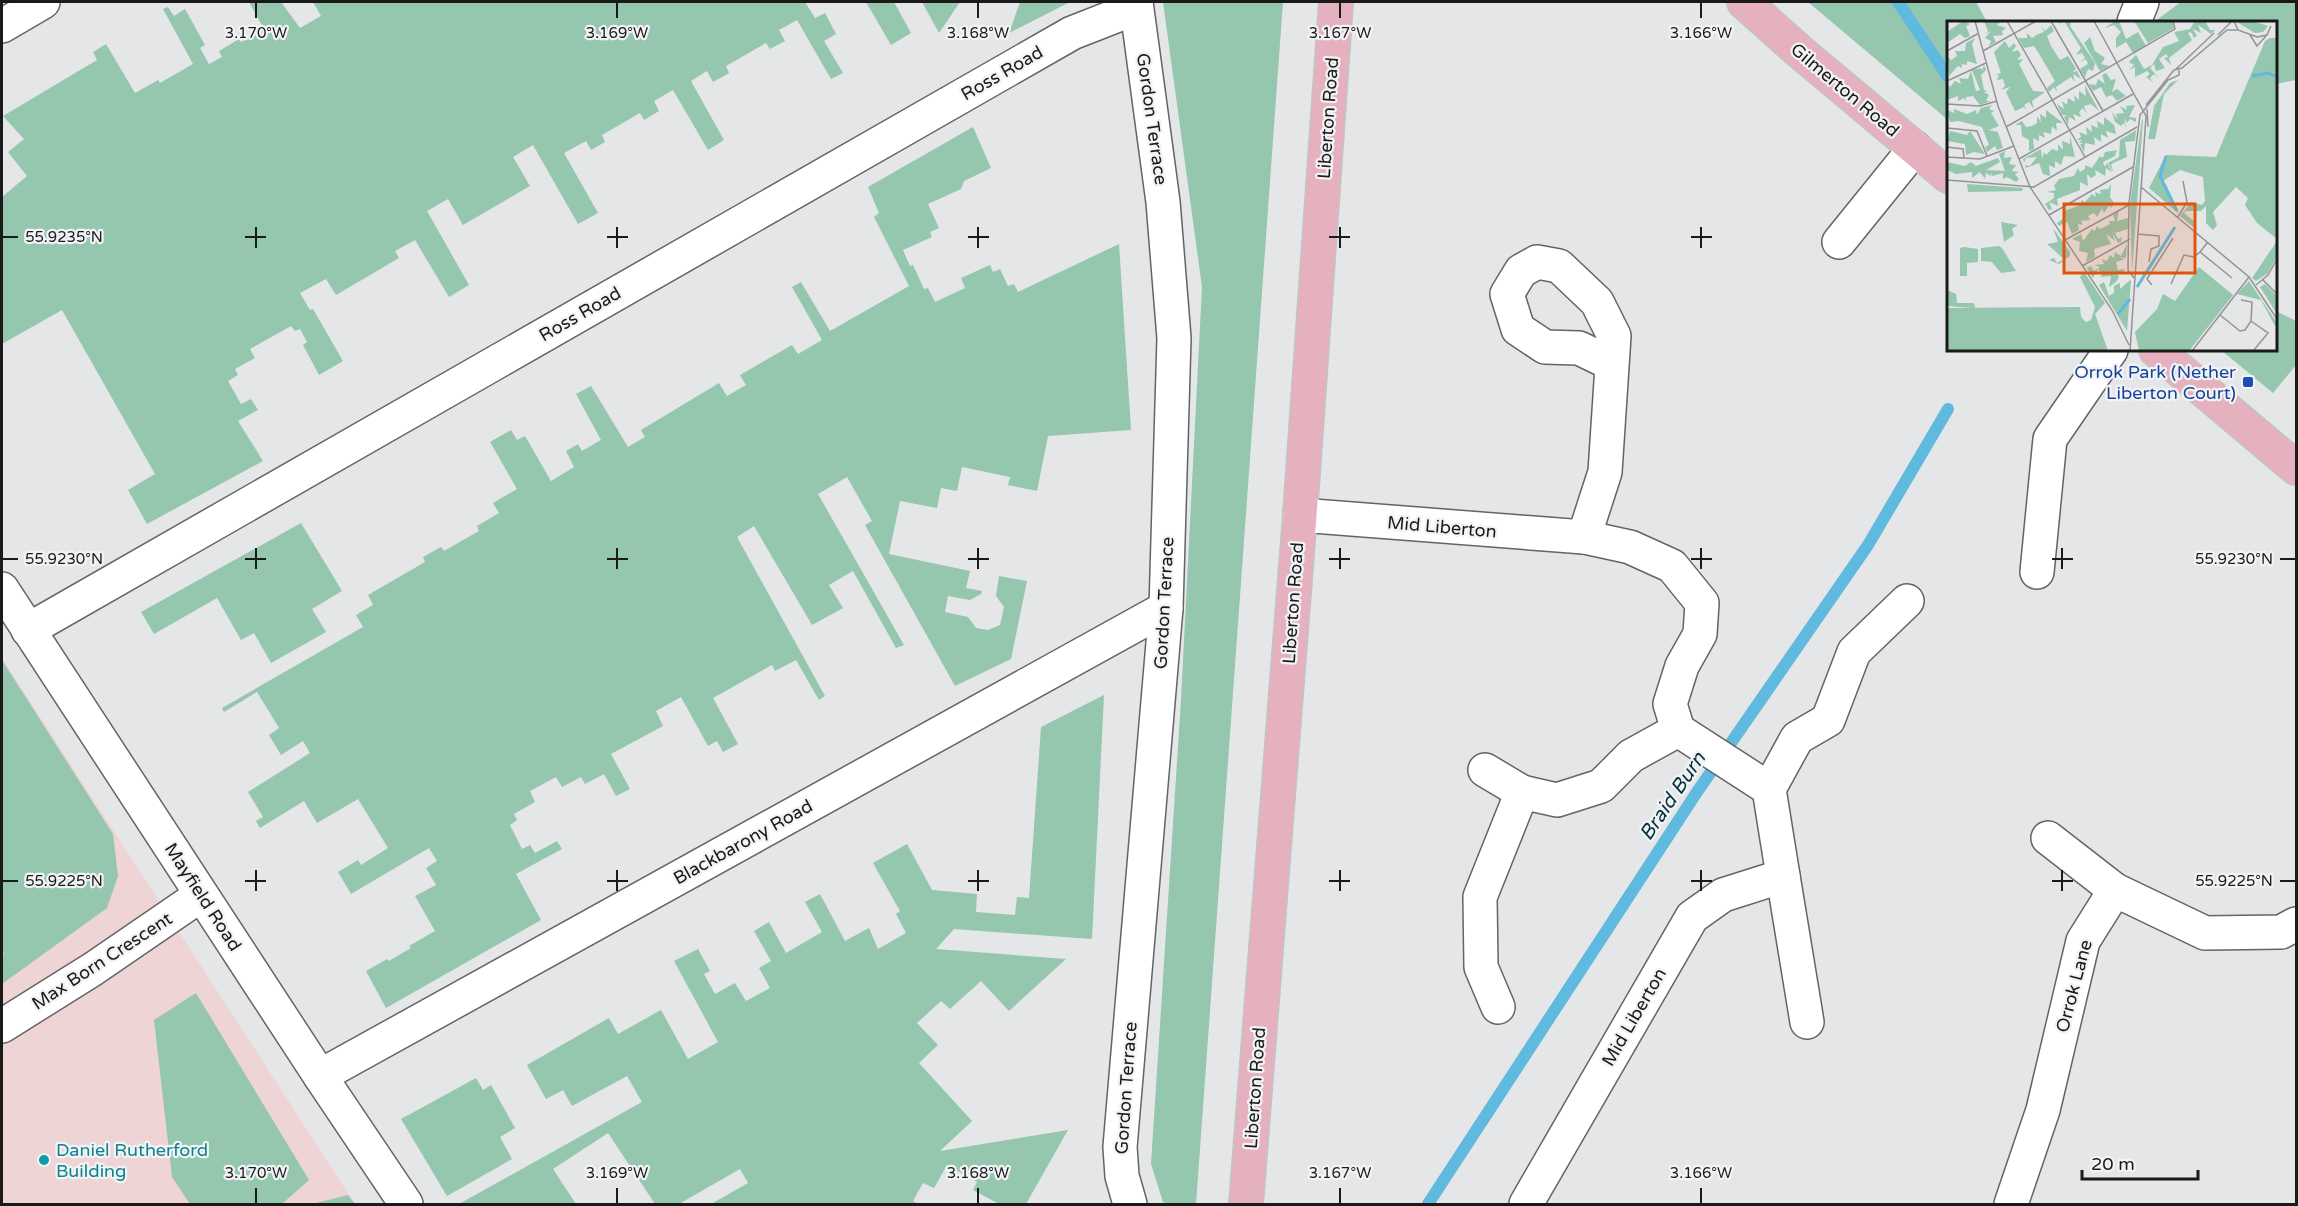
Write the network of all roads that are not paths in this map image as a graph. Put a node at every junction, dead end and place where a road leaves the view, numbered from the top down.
1 (43, 2) edge
2 (1336, 2) edge
3 (1744, 2) edge
4 (2142, 2) edge
5 (1136, 5) edge
6 (2134, 21) edge
7 (2, 26) edge
8 (1915, 148) junction
9 (1947, 175) edge
10 (1839, 242) dead end
11 (2110, 351) edge
12 (2157, 351) edge
13 (1612, 364) dead end
14 (2296, 468) edge
15 (1300, 515) junction
16 (1584, 537) junction
17 (2037, 572) dead end
18 (2, 589) edge
19 (1907, 601) dead end
20 (1166, 609) junction
21 (28, 630) junction
22 (1678, 730) junction
23 (1485, 770) dead end
24 (1769, 789) junction
25 (1522, 792) junction
26 (2048, 838) dead end
27 (1783, 876) junction
28 (2115, 890) junction
29 (201, 895) junction
30 (2296, 924) edge
31 (1498, 1007) dead end
32 (1807, 1022) dead end
33 (2, 1026) edge
34 (320, 1076) junction
35 (406, 1204) edge
36 (1130, 1204) edge
37 (1246, 1204) edge
38 (1526, 1204) edge
39 (2011, 1204) edge

1 - 7 street
2 - 15 main road, Liberton Road
3 - 8 main road, Gilmerton Road
4 - 6 street
5 - 20 street, Gordon Terrace
5 - 21 street, Ross Road
8 - 9 main road, Gilmerton Road
8 - 10 street
11 - 17 street
12 - 14 main road
13 - 16 street
15 - 16 street, Mid Liberton
15 - 37 main road, Liberton Road
16 - 22 street, Mid Liberton
18 - 21 street, Mayfield Road
19 - 24 street
20 - 34 street, Blackbarony Road
20 - 36 street, Gordon Terrace
21 - 29 street, Mayfield Road
22 - 24 street
22 - 25 street
23 - 25 street
24 - 27 street
25 - 31 street
26 - 28 street
27 - 32 street
27 - 38 street, Mid Liberton
28 - 30 street
28 - 39 street, Orrok Lane
29 - 33 street, Max Born Crescent
29 - 34 street, Mayfield Road
34 - 35 street, Mayfield Road

